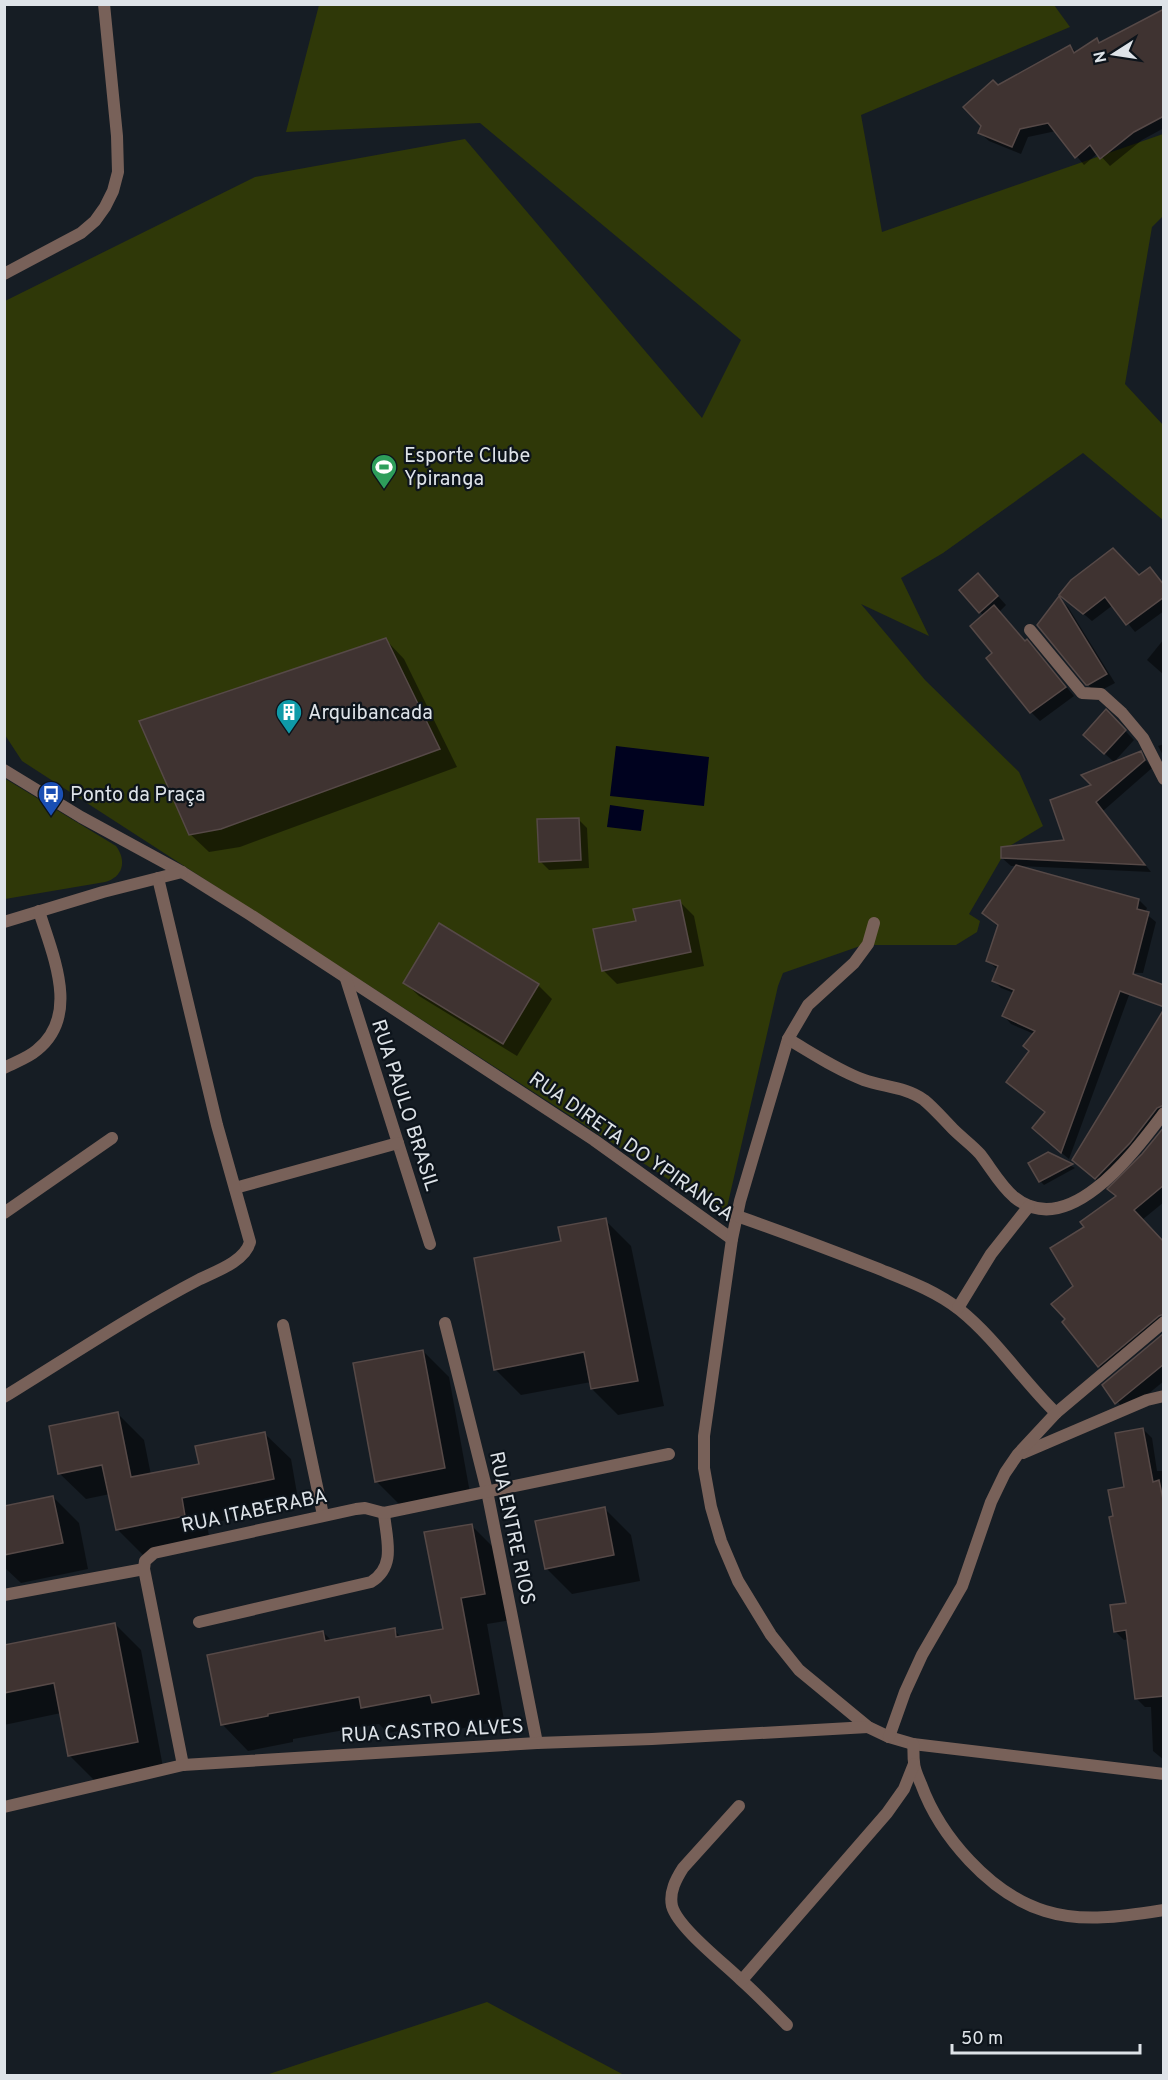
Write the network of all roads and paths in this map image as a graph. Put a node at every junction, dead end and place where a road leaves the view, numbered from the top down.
1 (104, 4) edge
2 (4, 274) edge
3 (1030, 630) dead end
4 (4, 770) edge
5 (1164, 779) edge
6 (182, 872) junction
7 (158, 878) junction
8 (39, 911) junction
9 (4, 922) edge
10 (874, 923) dead end
11 (346, 979) junction
12 (788, 1038) junction
13 (4, 1068) edge
14 (1164, 1113) edge
15 (112, 1138) dead end
16 (398, 1143) junction
17 (235, 1188) junction
18 (1029, 1206) junction
19 (4, 1213) edge
20 (737, 1216) junction
21 (732, 1239) junction
22 (430, 1244) dead end
23 (958, 1308) junction
24 (1164, 1322) edge
25 (445, 1323) dead end
26 (283, 1325) dead end
27 (1164, 1396) edge
28 (4, 1397) edge
29 (1056, 1413) junction
30 (669, 1454) dead end
31 (1018, 1454) junction
32 (487, 1491) junction
33 (384, 1513) junction
34 (323, 1515) junction
35 (144, 1569) junction
36 (4, 1595) edge
37 (199, 1622) dead end
38 (867, 1727) junction
39 (889, 1737) junction
40 (537, 1743) junction
41 (914, 1744) junction
42 (914, 1764) junction
43 (183, 1765) junction
44 (1164, 1774) edge
45 (740, 1806) dead end
46 (4, 1807) edge
47 (1164, 1910) edge
48 (742, 1980) junction
49 (787, 2025) dead end

1 - 2 street
3 - 5 street
4 - 6 street, RUA DIRETA DO YPIRANGA
6 - 7 street
6 - 11 street, RUA DIRETA DO YPIRANGA
7 - 8 street
7 - 17 street
8 - 9 street
8 - 13 street
10 - 12 street
11 - 16 street, RUA PAULO BRASIL
11 - 21 street, RUA DIRETA DO YPIRANGA
12 - 18 street
12 - 20 street
14 - 18 street
15 - 19 street
16 - 17 street
16 - 22 street, RUA PAULO BRASIL
17 - 28 street
18 - 23 street
20 - 21 street
20 - 23 street
21 - 38 street, RUA DIRETA DO YPIRANGA
23 - 29 street
24 - 29 street
25 - 32 street, RUA ENTRE RIOS
26 - 34 street
27 - 31 street
29 - 31 street
30 - 32 street, RUA ITABERABA
31 - 39 street
32 - 33 street, RUA ITABERABA
32 - 40 street, RUA ENTRE RIOS
33 - 34 street, RUA ITABERABA
33 - 37 street
34 - 35 street, RUA ITABERABA
35 - 36 street
35 - 43 street
38 - 39 street, RUA DIRETA DO YPIRANGA
38 - 40 street, RUA CASTRO ALVES
39 - 41 street, RUA DIRETA DO YPIRANGA
40 - 43 street, RUA CASTRO ALVES
41 - 42 street
41 - 44 street, RUA DIRETA DO YPIRANGA
42 - 47 street
42 - 48 street
43 - 46 street, RUA CASTRO ALVES
45 - 48 street
48 - 49 street

